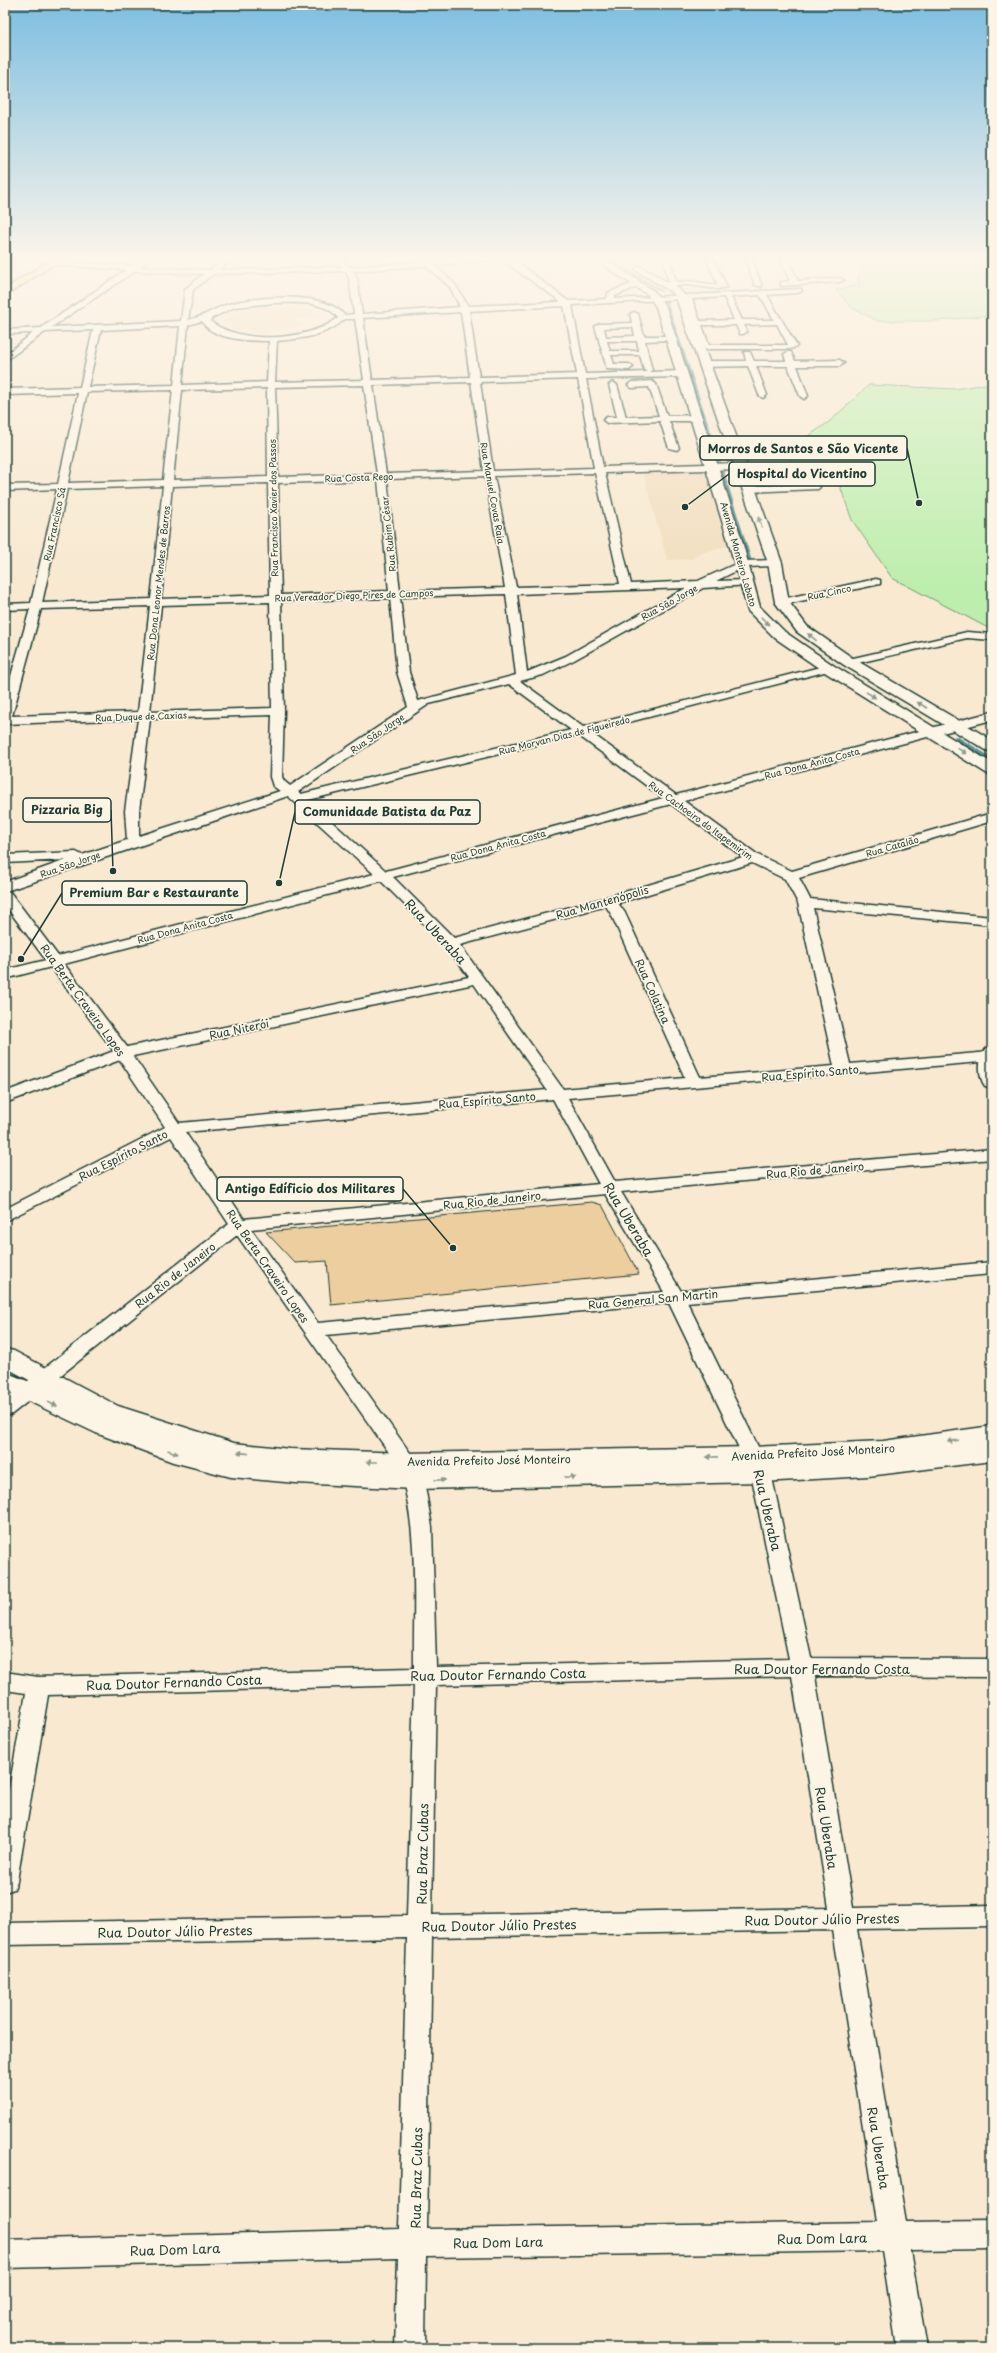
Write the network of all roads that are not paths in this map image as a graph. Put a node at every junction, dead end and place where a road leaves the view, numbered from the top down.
1 (89, 366) edge
2 (181, 366) edge
3 (272, 366) edge
4 (365, 366) edge
5 (473, 366) edge
6 (581, 366) edge
7 (610, 366) edge
8 (647, 366) edge
9 (679, 366) edge
10 (705, 366) edge
11 (752, 366) edge
12 (793, 366) edge
13 (682, 374) junction
14 (583, 376) junction
15 (475, 379) junction
16 (367, 382) junction
17 (271, 385) junction
18 (601, 385) dead end
19 (612, 385) junction
20 (179, 388) junction
21 (84, 390) junction
22 (5, 392) edge
23 (763, 395) dead end
24 (804, 396) dead end
25 (696, 418) junction
26 (622, 419) junction
27 (664, 419) junction
28 (607, 420) dead end
29 (674, 448) dead end
30 (715, 466) junction
31 (737, 466) junction
32 (599, 469) junction
33 (489, 474) junction
34 (382, 476) junction
35 (272, 480) junction
36 (168, 483) junction
37 (62, 487) junction
38 (5, 488) edge
39 (815, 488) dead end
40 (748, 489) junction
41 (772, 563) junction
42 (743, 564) junction
43 (876, 582) dead end
44 (703, 583) junction
45 (746, 583) junction
46 (626, 586) junction
47 (511, 590) junction
48 (395, 594) junction
49 (274, 598) junction
50 (156, 602) junction
51 (782, 602) junction
52 (36, 606) junction
53 (5, 607) edge
54 (992, 637) edge
55 (850, 662) junction
56 (828, 668) junction
57 (516, 679) junction
58 (414, 708) junction
59 (278, 711) junction
60 (144, 716) junction
61 (992, 716) edge
62 (5, 720) edge
63 (954, 726) junction
64 (581, 731) junction
65 (933, 731) junction
66 (992, 747) edge
67 (992, 770) edge
68 (294, 795) junction
69 (673, 800) junction
70 (992, 817) edge
71 (134, 843) junction
72 (92, 856) junction
73 (753, 858) junction
74 (5, 859) edge
75 (383, 875) junction
76 (792, 876) junction
77 (5, 887) edge
78 (5, 895) edge
79 (609, 901) junction
80 (805, 903) junction
81 (992, 921) edge
82 (450, 943) junction
83 (55, 962) junction
84 (5, 975) edge
85 (478, 979) junction
86 (123, 1053) junction
87 (991, 1055) edge
88 (843, 1070) junction
89 (992, 1082) edge
90 (695, 1083) junction
91 (558, 1094) junction
92 (5, 1098) edge
93 (174, 1129) junction
94 (992, 1154) edge
95 (610, 1188) junction
96 (5, 1216) edge
97 (239, 1225) junction
98 (992, 1268) edge
99 (675, 1296) junction
100 (313, 1330) junction
101 (5, 1357) edge
102 (5, 1380) edge
103 (36, 1385) junction
104 (5, 1409) edge
105 (992, 1435) edge
106 (992, 1452) edge
107 (758, 1465) junction
108 (410, 1471) junction
109 (802, 1667) junction
110 (992, 1668) edge
111 (425, 1675) junction
112 (5, 1681) edge
113 (38, 1686) junction
114 (5, 1881) edge
115 (992, 1916) edge
116 (842, 1918) junction
117 (421, 1926) junction
118 (5, 1934) edge
119 (992, 2235) edge
120 (894, 2238) junction
121 (414, 2243) junction
122 (5, 2254) edge
123 (410, 2348) edge
124 (912, 2348) edge

1 - 21 street, Rua Francisco Sá
2 - 20 street, Rua Dona Leonor Mendes de Barros
3 - 17 street, Rua Francisco Xavier dos Passos
4 - 16 street, Rua Rubim César
5 - 15 street, Rua Manuel Covas Raia
6 - 14 street
7 - 8 street
9 - 13 street, Avenida Monteiro Lobato
10 - 31 street
11 - 23 street
12 - 24 street
13 - 14 street
13 - 25 street, Avenida Monteiro Lobato
14 - 15 street
14 - 32 street
15 - 16 street
15 - 33 street, Rua Manuel Covas Raia
16 - 17 street
16 - 34 street, Rua Rubim César
17 - 20 street
17 - 35 street, Rua Francisco Xavier dos Passos
18 - 19 street
19 - 26 street
19 - 27 street
20 - 21 street
20 - 36 street, Rua Dona Leonor Mendes de Barros
21 - 22 street
21 - 37 street, Rua Francisco Sá
25 - 27 street
25 - 30 street, Avenida Monteiro Lobato
26 - 27 street
26 - 28 street
27 - 29 street
30 - 31 street, Rua Costa Rego
30 - 32 street, Rua Costa Rego
30 - 42 street, Avenida Monteiro Lobato
31 - 40 street
32 - 33 street, Rua Costa Rego
32 - 46 street
33 - 34 street, Rua Costa Rego
33 - 47 street, Rua Manuel Covas Raia
34 - 35 street, Rua Costa Rego
34 - 48 street, Rua Rubim César
35 - 36 street, Rua Costa Rego
35 - 49 street, Rua Francisco Xavier dos Passos
36 - 37 street, Rua Costa Rego
36 - 50 street, Rua Dona Leonor Mendes de Barros
37 - 38 street, Rua Costa Rego
37 - 52 street, Rua Francisco Sá
39 - 40 street
41 -> 40 street
41 - 42 street
41 - 51 street
42 - 44 street, Rua São Jorge
42 - 45 street, Avenida Monteiro Lobato
43 - 51 street, Rua Cinco
44 - 45 street, Rua Vereador Diego Pires de Campos
44 - 46 street, Rua Vereador Diego Pires de Campos
44 - 57 street, Rua São Jorge
45 -> 56 street, Avenida Monteiro Lobato
46 - 47 street, Rua Vereador Diego Pires de Campos
47 - 48 street, Rua Vereador Diego Pires de Campos
47 - 57 street, Rua Manuel Covas Raia
48 - 49 street, Rua Vereador Diego Pires de Campos
48 - 58 street, Rua Rubim César
49 - 50 street, Rua Vereador Diego Pires de Campos
49 - 59 street, Rua Francisco Xavier dos Passos
50 - 52 street, Rua Vereador Diego Pires de Campos
50 - 60 street, Rua Dona Leonor Mendes de Barros
55 -> 51 street
52 - 53 street, Rua Vereador Diego Pires de Campos
52 - 62 street, Rua Francisco Sá
54 - 55 street
63 -> 55 street
56 - 64 street, Rua Morvan Dias de Figueiredo
56 -> 65 street, Avenida Monteiro Lobato
57 - 58 street, Rua São Jorge
57 - 64 street, Rua Cachoeiro do Itapemirim
58 - 68 street, Rua São Jorge
59 - 60 street, Rua Duque de Caxias
59 - 68 street, Rua Francisco Xavier dos Passos
60 - 62 street, Rua Duque de Caxias
60 - 71 street, Rua Dona Leonor Mendes de Barros
61 - 63 street, Rua Dona Anita Costa
63 - 65 street, Rua Dona Anita Costa
63 - 66 street
64 - 68 street, Rua Morvan Dias de Figueiredo
64 - 69 street, Rua Cachoeiro do Itapemirim
65 -> 67 street, Avenida Monteiro Lobato
65 - 69 street, Rua Dona Anita Costa
68 - 71 street, Rua São Jorge
68 - 75 street, Rua Uberaba
69 - 73 street, Rua Cachoeiro do Itapemirim
69 - 75 street, Rua Dona Anita Costa
70 - 76 street, Rua Catalão
71 - 72 street, Rua São Jorge
72 - 74 street
72 - 77 street, Rua São Jorge
73 - 76 street, Rua Cachoeiro do Itapemirim
73 - 79 street, Rua Mantenópolis
75 - 82 street, Rua Uberaba
75 - 83 street, Rua Dona Anita Costa
76 - 80 street
78 - 83 street, Rua Berta Craveiro Lopes
79 - 82 street, Rua Mantenópolis
79 - 90 street, Rua Colatina
80 - 81 street
80 - 88 street
82 - 85 street, Rua Uberaba
83 - 84 street, Rua Dona Anita Costa
83 - 86 street, Rua Berta Craveiro Lopes
85 - 86 street, Rua Niterói
85 - 91 street, Rua Uberaba
86 - 92 street, Rua Niterói
86 - 93 street, Rua Berta Craveiro Lopes
87 - 88 street, Rua Espírito Santo
87 - 89 street
88 - 90 street, Rua Espírito Santo
90 - 91 street, Rua Espírito Santo
91 - 93 street, Rua Espírito Santo
91 - 95 street, Rua Uberaba
93 - 96 street, Rua Espírito Santo
93 - 97 street, Rua Berta Craveiro Lopes
94 - 95 street, Rua Rio de Janeiro
95 - 97 street, Rua Rio de Janeiro
95 - 99 street, Rua Uberaba
97 - 100 street, Rua Berta Craveiro Lopes
97 - 103 street, Rua Rio de Janeiro
98 - 99 street, Rua General San Martin
99 - 100 street, Rua General San Martin
99 - 107 street, Rua Uberaba
100 - 108 street, Rua Berta Craveiro Lopes
101 - 103 street, Avenida Prefeito José Monteiro
102 - 103 street, Avenida Prefeito José Monteiro
103 - 104 street, Rua Rio de Janeiro
103 - 108 street, Avenida Prefeito José Monteiro
105 -> 107 street, Avenida Prefeito José Monteiro
106 - 107 street, Avenida Prefeito José Monteiro
107 - 108 street, Avenida Prefeito José Monteiro
107 - 109 street, Rua Uberaba
108 - 111 street, Rua Braz Cubas
109 - 110 street, Rua Doutor Fernando Costa
109 - 111 street, Rua Doutor Fernando Costa
109 - 116 street, Rua Uberaba
111 - 113 street, Rua Doutor Fernando Costa
111 - 117 street, Rua Braz Cubas
112 - 113 street, Rua Doutor Fernando Costa
113 - 114 street
115 - 116 street, Rua Doutor Júlio Prestes
116 - 117 street, Rua Doutor Júlio Prestes
116 - 120 street, Rua Uberaba
117 - 118 street, Rua Doutor Júlio Prestes
117 - 121 street, Rua Braz Cubas
119 - 120 street, Rua Dom Lara
120 - 121 street, Rua Dom Lara
120 - 124 street, Rua Uberaba
121 - 122 street, Rua Dom Lara
121 - 123 street, Rua Braz Cubas

